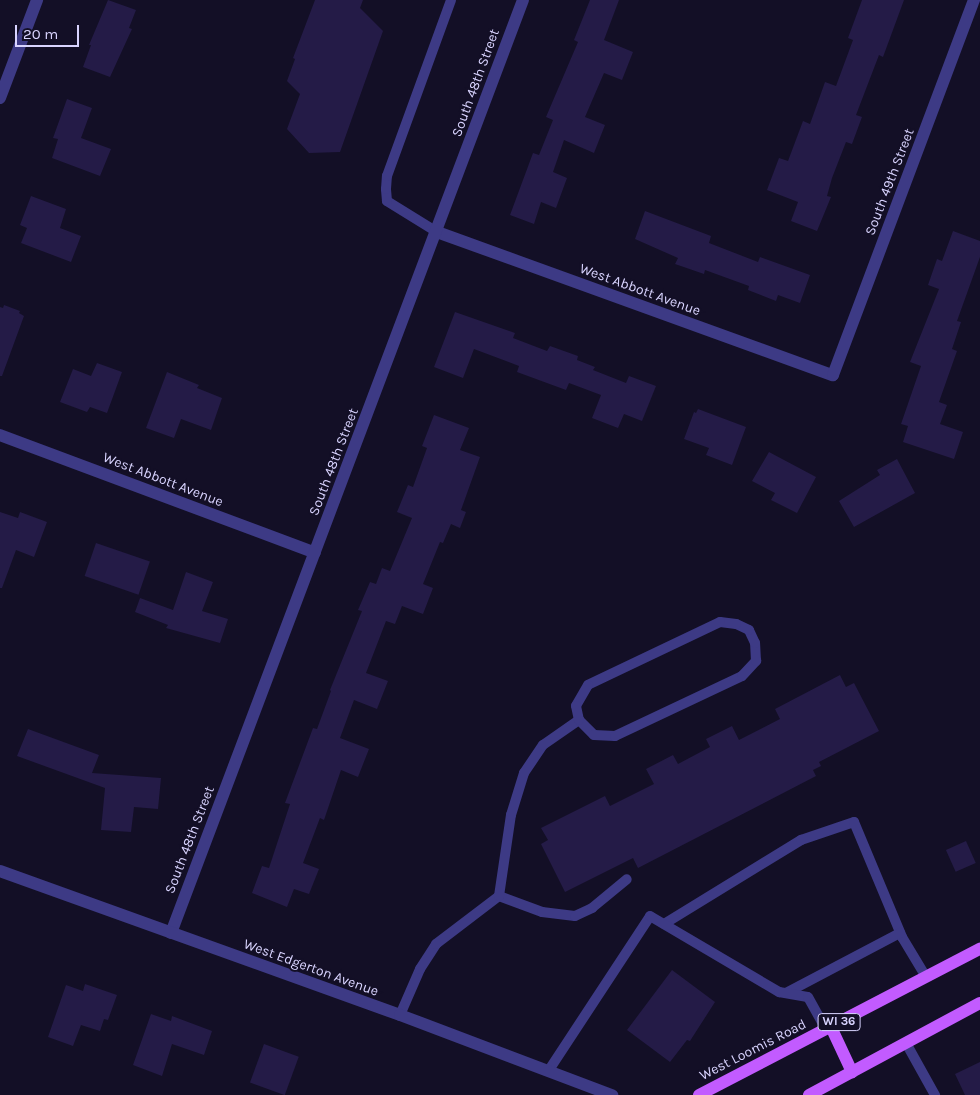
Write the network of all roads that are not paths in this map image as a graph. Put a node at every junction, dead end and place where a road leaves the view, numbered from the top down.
1 (37, 0) edge
2 (450, 0) edge
3 (523, 0) edge
4 (974, 0) edge
5 (0, 98) edge
6 (436, 232) junction
7 (833, 375) joint
8 (0, 435) edge
9 (315, 553) junction
10 (579, 720) junction
11 (0, 871) edge
12 (627, 879) dead end
13 (499, 896) junction
14 (664, 924) junction
15 (171, 933) junction
16 (900, 933) junction
17 (980, 949) edge
18 (926, 977) junction
19 (786, 993) junction
20 (980, 1003) edge
21 (400, 1015) junction
22 (828, 1028) junction
23 (906, 1042) junction
24 (549, 1070) junction
25 (852, 1072) junction
26 (836, 1080) junction
27 (612, 1095) edge
28 (699, 1095) edge
29 (808, 1095) edge
30 (834, 1095) edge
31 (935, 1095) edge

1 - 5 street
2 - 6 lane
3 - 6 street, South 48th Street
4 - 7 street, South 49th Street
6 - 7 street, West Abbott Avenue
6 - 9 street, South 48th Street
8 - 9 street, West Abbott Avenue
9 - 15 street, South 48th Street
10 - 10 lane
10 - 13 lane
11 - 15 street, West Edgerton Avenue
12 - 13 lane
13 - 21 lane
14 - 16 lane
14 - 19 lane
14 - 24 lane
15 - 21 street, West Edgerton Avenue
16 - 18 lane
16 - 19 lane
17 - 18 main road, West Loomis Road / WI 36
18 - 22 main road, West Loomis Road / WI 36
19 - 22 lane
20 - 23 main road
21 - 24 street, West Edgerton Avenue
22 - 25 main road
22 - 28 main road, West Loomis Road / WI 36
23 - 25 main road
23 - 31 lane
24 - 27 street, West Edgerton Avenue
25 - 26 main road
26 - 29 main road
26 - 30 main road

